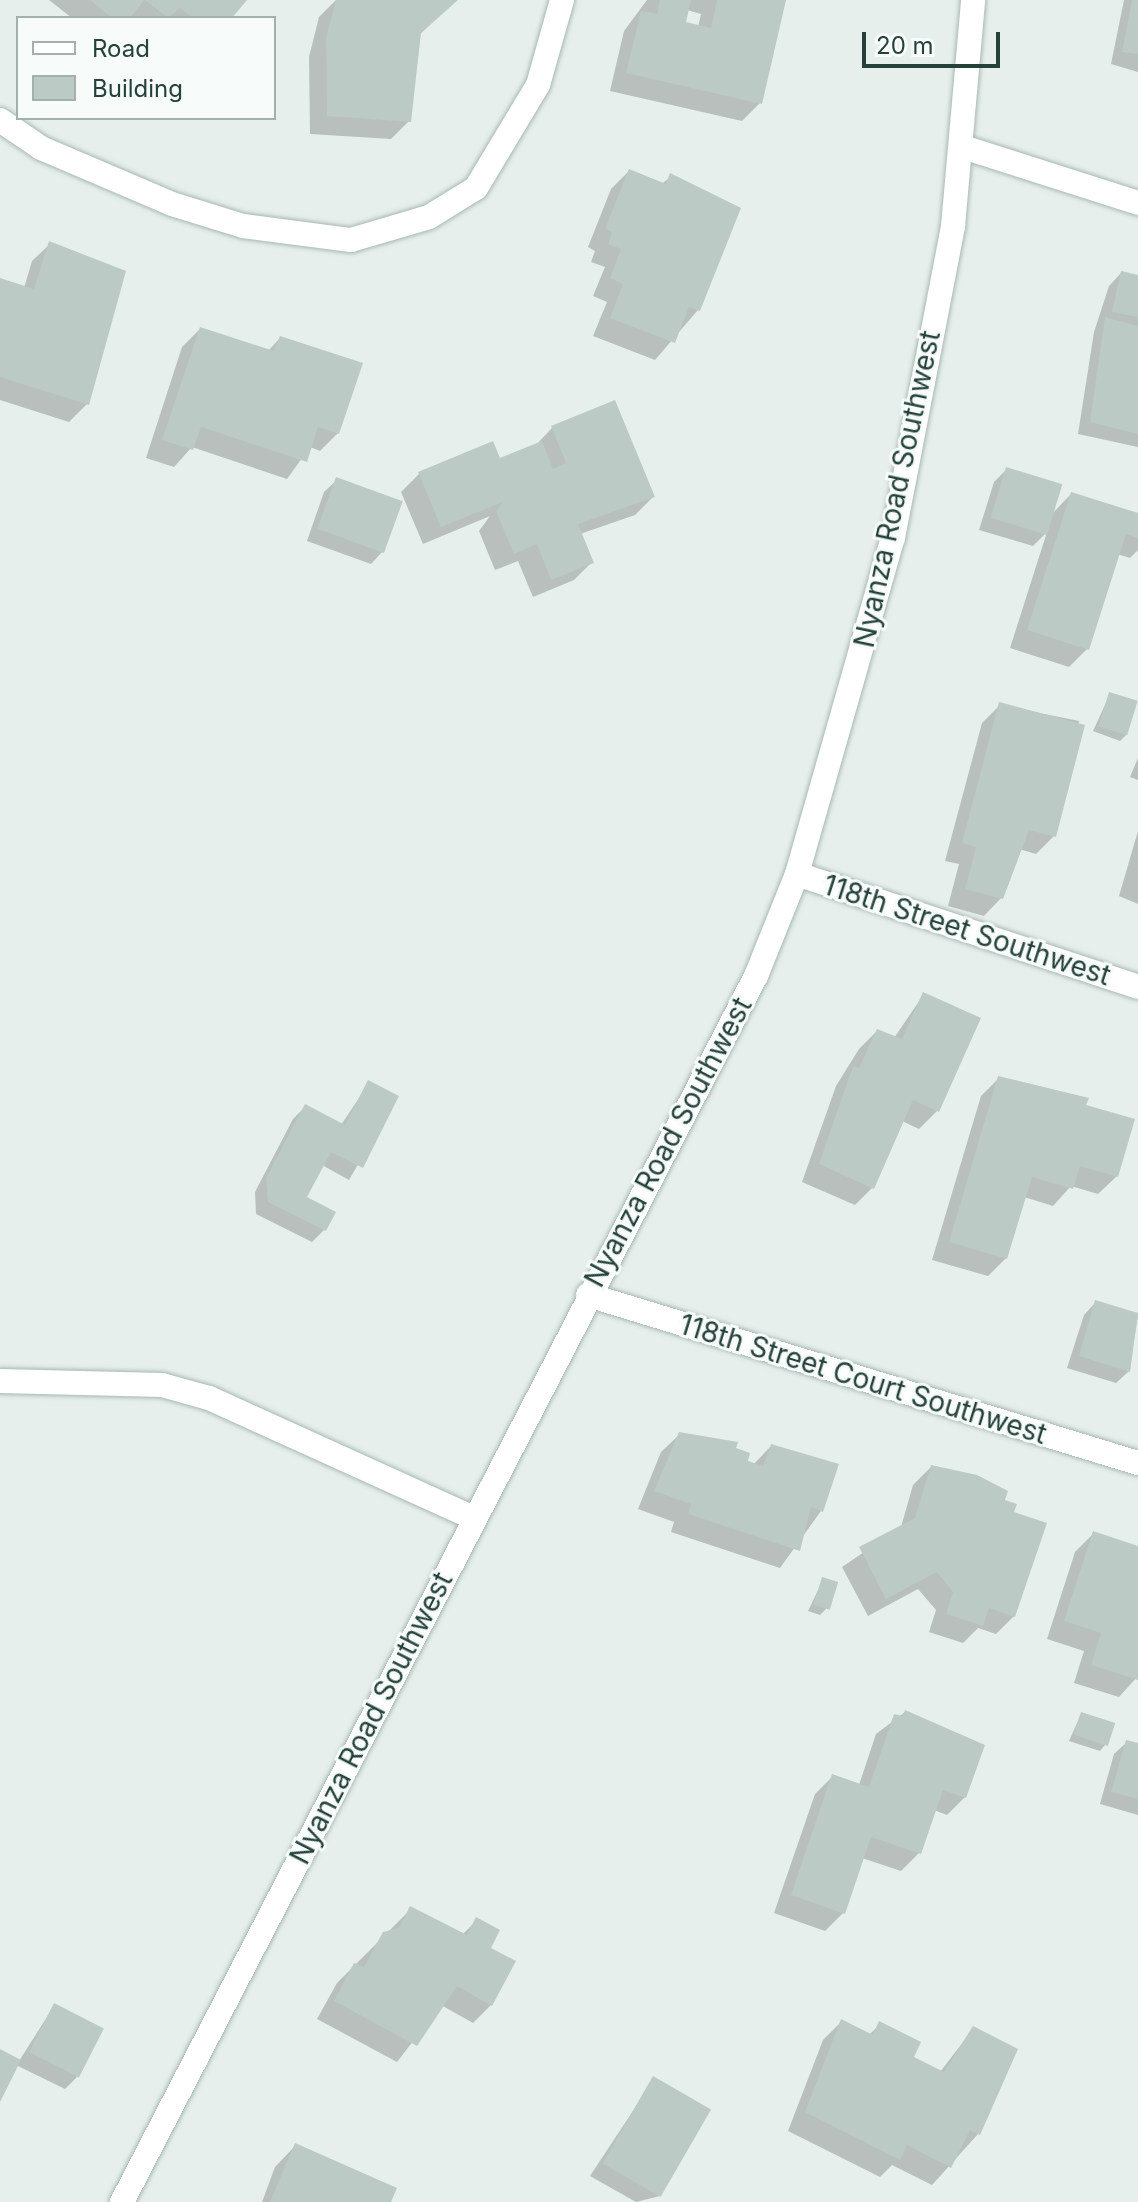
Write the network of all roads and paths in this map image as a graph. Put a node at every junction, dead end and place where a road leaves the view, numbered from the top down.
1 (562, 0) edge
2 (973, 0) edge
3 (0, 120) edge
4 (963, 147) junction
5 (1138, 203) edge
6 (797, 874) junction
7 (1138, 987) edge
8 (588, 1295) junction
9 (0, 1381) edge
10 (1138, 1463) edge
11 (474, 1518) junction
12 (122, 2202) edge

1 - 3 street
2 - 4 street, Nyanza Road Southwest
4 - 5 street
4 - 6 street, Nyanza Road Southwest
6 - 7 street, 118th Street Southwest
6 - 8 street, Nyanza Road Southwest
8 - 10 street, 118th Street Court Southwest
8 - 11 street, Nyanza Road Southwest
9 - 11 street
11 - 12 street, Nyanza Road Southwest

